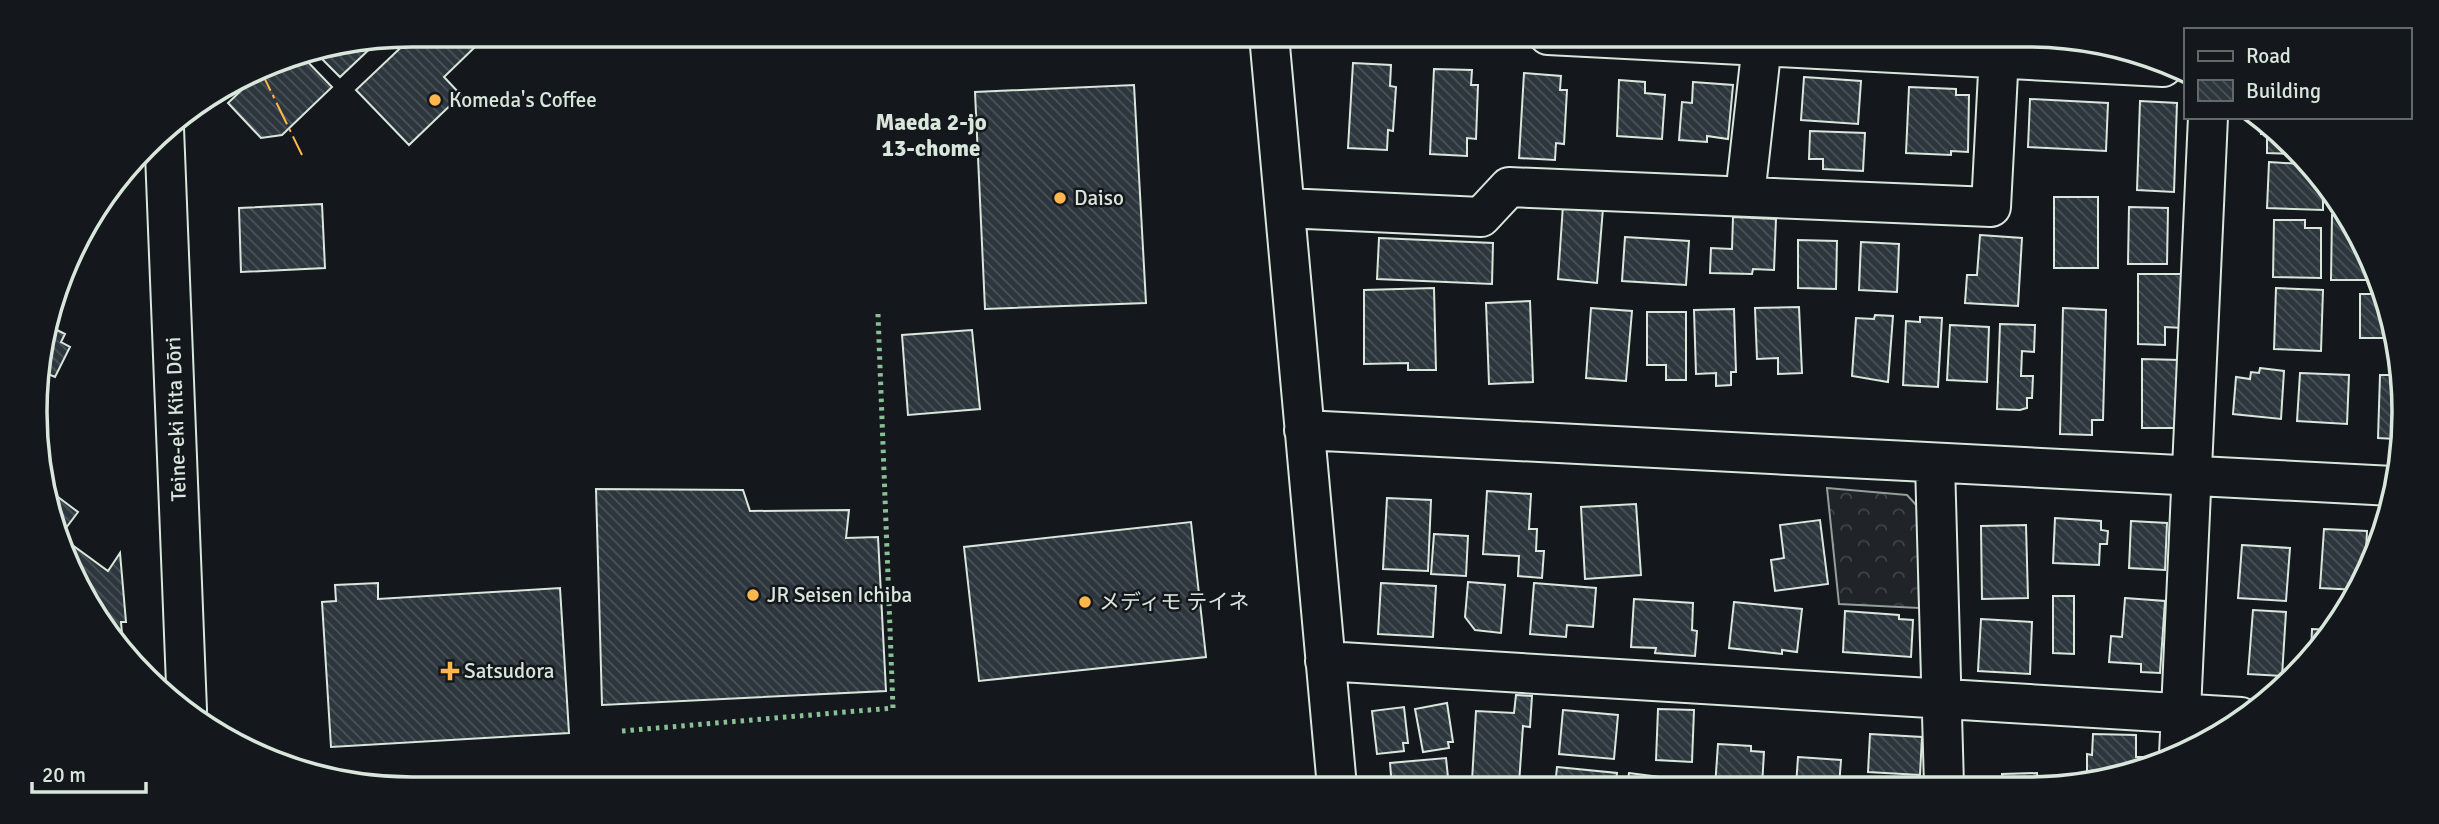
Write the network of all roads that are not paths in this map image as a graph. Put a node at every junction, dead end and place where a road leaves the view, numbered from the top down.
1 (1270, 47) edge
2 (1762, 47) edge
3 (1999, 47) edge
4 (2007, 47) edge
5 (2130, 63) edge
6 (2208, 119) edge
7 (165, 145) edge
8 (1745, 196) junction
9 (1285, 208) junction
10 (1304, 430) junction
11 (1935, 464) junction
12 (2193, 478) junction
13 (2384, 486) edge
14 (1325, 661) junction
15 (187, 698) edge
16 (1942, 698) junction
17 (2180, 713) junction
18 (2228, 716) edge
19 (2179, 743) edge
20 (1336, 777) edge
21 (1944, 777) edge

1 - 9 street
2 - 8 street
3 - 8 street
4 - 5 street
6 - 12 street
7 - 15 street, Teine-eki Kita Dōri
8 - 9 street
9 - 10 street
10 - 11 street
10 - 14 street
11 - 12 street
11 - 16 street
12 - 13 street
12 - 17 street
14 - 16 street
14 - 20 street
16 - 17 street
16 - 21 street
17 - 18 street
17 - 19 street

